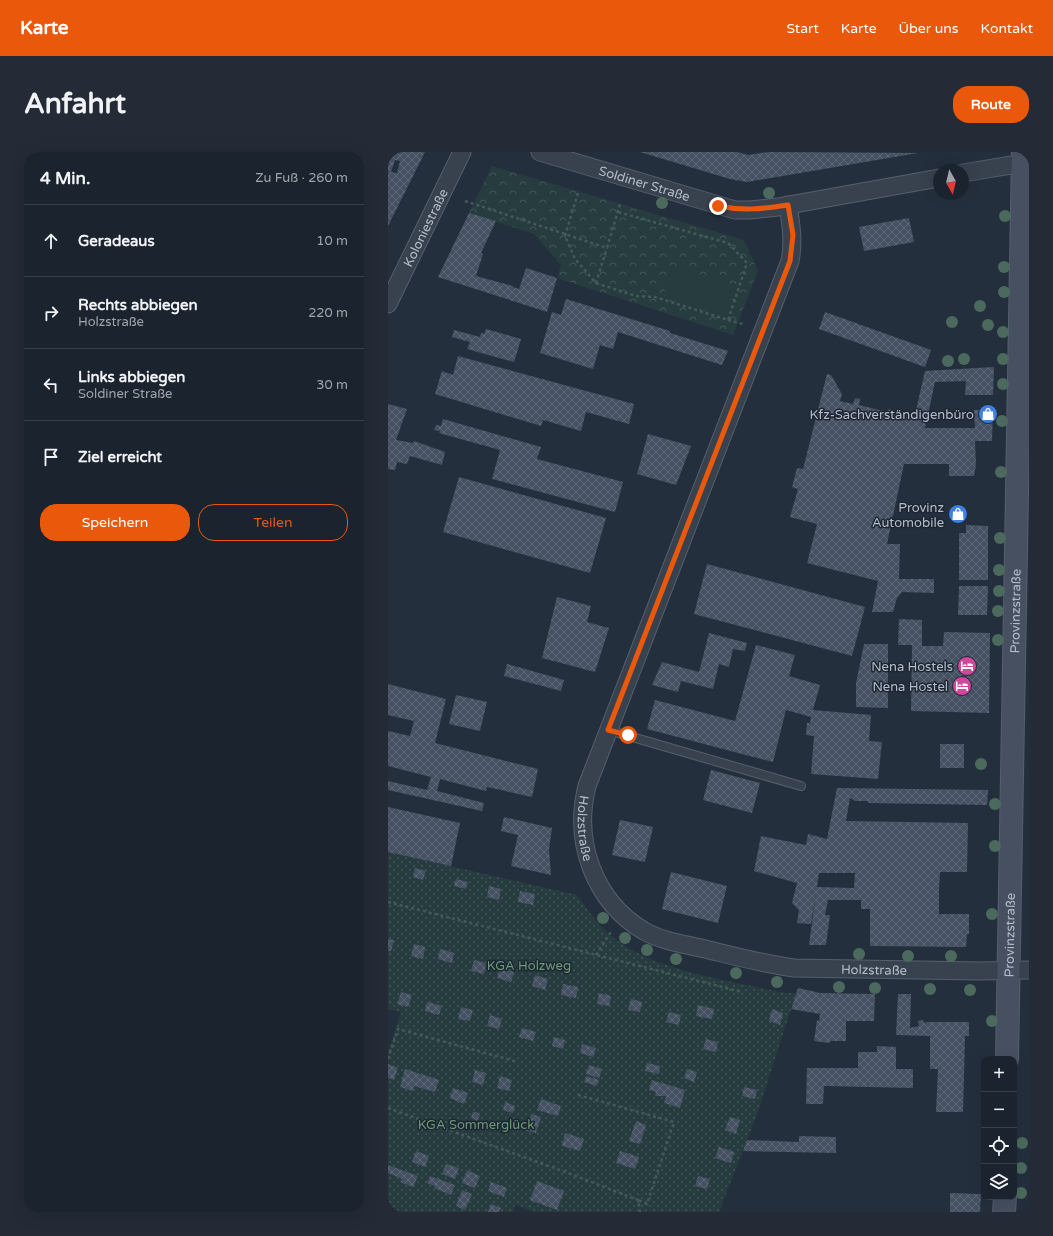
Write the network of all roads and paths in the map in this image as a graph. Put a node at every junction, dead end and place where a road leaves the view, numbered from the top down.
1 (462, 152) edge
2 (540, 152) edge
3 (1025, 159) edge
4 (969, 173) edge
5 (933, 179) edge
6 (578, 193) dead end
7 (466, 201) dead end
8 (620, 204) dead end
9 (788, 205) junction
10 (618, 212) junction
11 (565, 236) junction
12 (607, 248) junction
13 (596, 283) junction
14 (388, 304) edge
15 (728, 320) junction
16 (744, 324) dead end
17 (1024, 351) edge
18 (608, 730) junction
19 (801, 786) dead end
20 (388, 902) edge
21 (612, 932) dead end
22 (596, 955) junction
23 (1019, 970) edge
24 (742, 992) dead end
25 (1007, 1056) edge
26 (388, 1059) edge
27 (518, 1062) dead end
28 (578, 1094) dead end
29 (388, 1108) edge
30 (638, 1200) junction
31 (1005, 1200) edge
32 (388, 1208) edge
33 (399, 1212) edge
34 (640, 1212) edge
35 (1004, 1212) edge

1 - 14 street, Koloniestraße
2 - 9 street, Soldiner Straße
3 - 4 street
3 - 17 main road, Provinzstraße
5 - 9 street, Soldiner Straße
6 - 11 path
7 - 11 path
8 - 10 path
9 - 18 street, Holzstraße
10 - 12 path
10 - 15 path
11 - 12 path
11 - 13 path
12 - 13 path
13 - 15 path
15 - 16 path
17 - 23 main road, Provinzstraße
18 - 19 lane
18 - 23 street, Holzstraße
20 - 22 path
21 - 22 path
22 - 24 path
23 - 25 main road, Provinzstraße
26 - 27 path
28 - 30 path
29 - 30 path
30 - 34 path
31 - 35 main road
32 - 33 path

